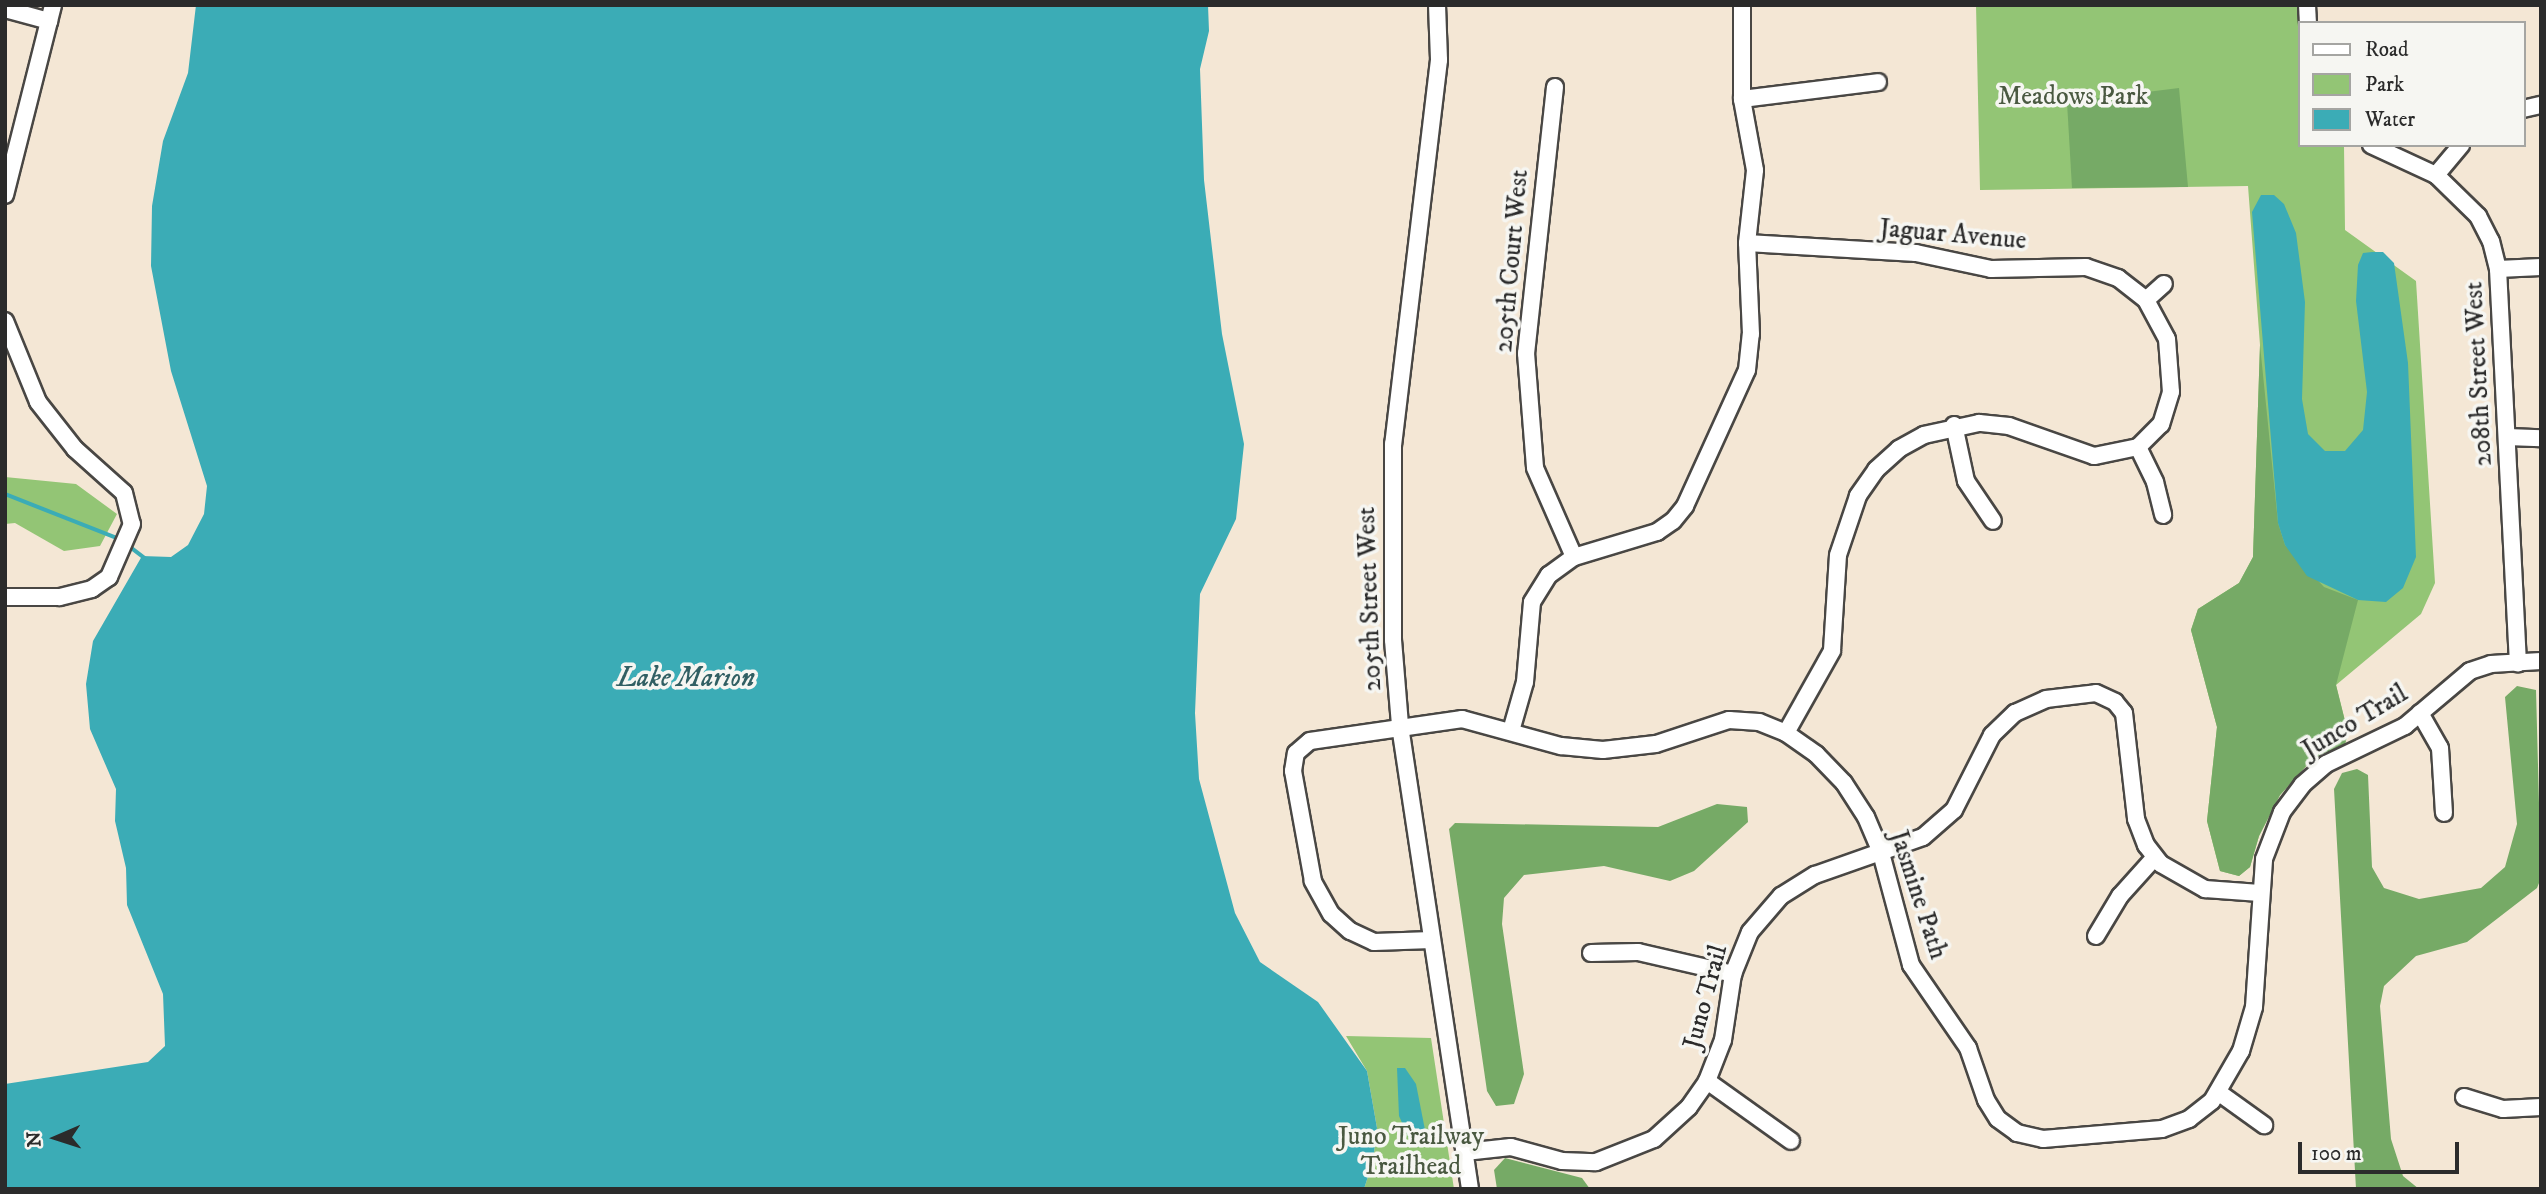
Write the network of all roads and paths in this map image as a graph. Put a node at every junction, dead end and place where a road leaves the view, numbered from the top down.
1 (1437, 5) edge
2 (1742, 5) edge
3 (5, 9) edge
4 (51, 13) edge
5 (1878, 82) dead end
6 (1555, 87) dead end
7 (1742, 99) junction
8 (2375, 147) edge
9 (2458, 147) edge
10 (2436, 175) junction
11 (5, 195) edge
12 (1747, 243) junction
13 (2541, 267) edge
14 (2498, 269) junction
15 (2164, 284) dead end
16 (2146, 300) junction
17 (5, 321) edge
18 (1954, 425) junction
19 (2507, 437) junction
20 (2541, 438) edge
21 (2138, 447) junction
22 (2164, 514) dead end
23 (1993, 521) dead end
24 (1574, 557) junction
25 (5, 597) edge
26 (2541, 662) edge
27 (2518, 663) junction
28 (2420, 713) junction
29 (1400, 726) junction
30 (1511, 732) junction
31 (1786, 733) junction
32 (2444, 813) dead end
33 (1881, 853) junction
34 (2155, 857) junction
35 (2260, 893) junction
36 (2096, 936) dead end
37 (1432, 940) junction
38 (1591, 953) dead end
39 (1733, 974) junction
40 (1707, 1081) junction
41 (2218, 1092) junction
42 (2464, 1097) dead end
43 (2541, 1107) edge
44 (2264, 1125) dead end
45 (1791, 1141) dead end
46 (1465, 1152) junction
47 (1471, 1189) edge

1 - 29 street, 205th Street West
2 - 7 street
3 - 4 street
4 - 11 street
5 - 7 street
6 - 24 street, 205th Court West
7 - 12 street
8 - 10 street, 208th Street West
9 - 10 street
10 - 14 street, 208th Street West
12 - 16 street, Jaguar Avenue
12 - 24 street
13 - 14 street
14 - 19 street, 208th Street West
15 - 16 street
16 - 21 street, Jaguar Avenue
17 - 25 street
18 - 21 street
18 - 23 street
18 - 31 street
19 - 20 street
19 - 27 street, 208th Street West
21 - 22 street
24 - 30 street
26 - 27 street, Junco Trail
27 - 28 street, Junco Trail
28 - 32 street
28 - 35 street, Junco Trail
29 - 30 street, Jasmine Path
29 - 37 street, 205th Street West
29 - 37 street, Jasmine Path
30 - 31 street, Jasmine Path
31 - 33 street, Jasmine Path
33 - 34 street, Juno Trail
33 - 39 street, Juno Trail
33 - 41 street, Jasmine Path
34 - 35 street
34 - 36 street
35 - 41 street, Jasmine Path
37 - 46 street, 205th Street West
38 - 39 street
39 - 40 street, Juno Trail
40 - 45 street
40 - 46 street, Juno Trail
41 - 44 street
42 - 43 street
46 - 47 street, 205th Street West

